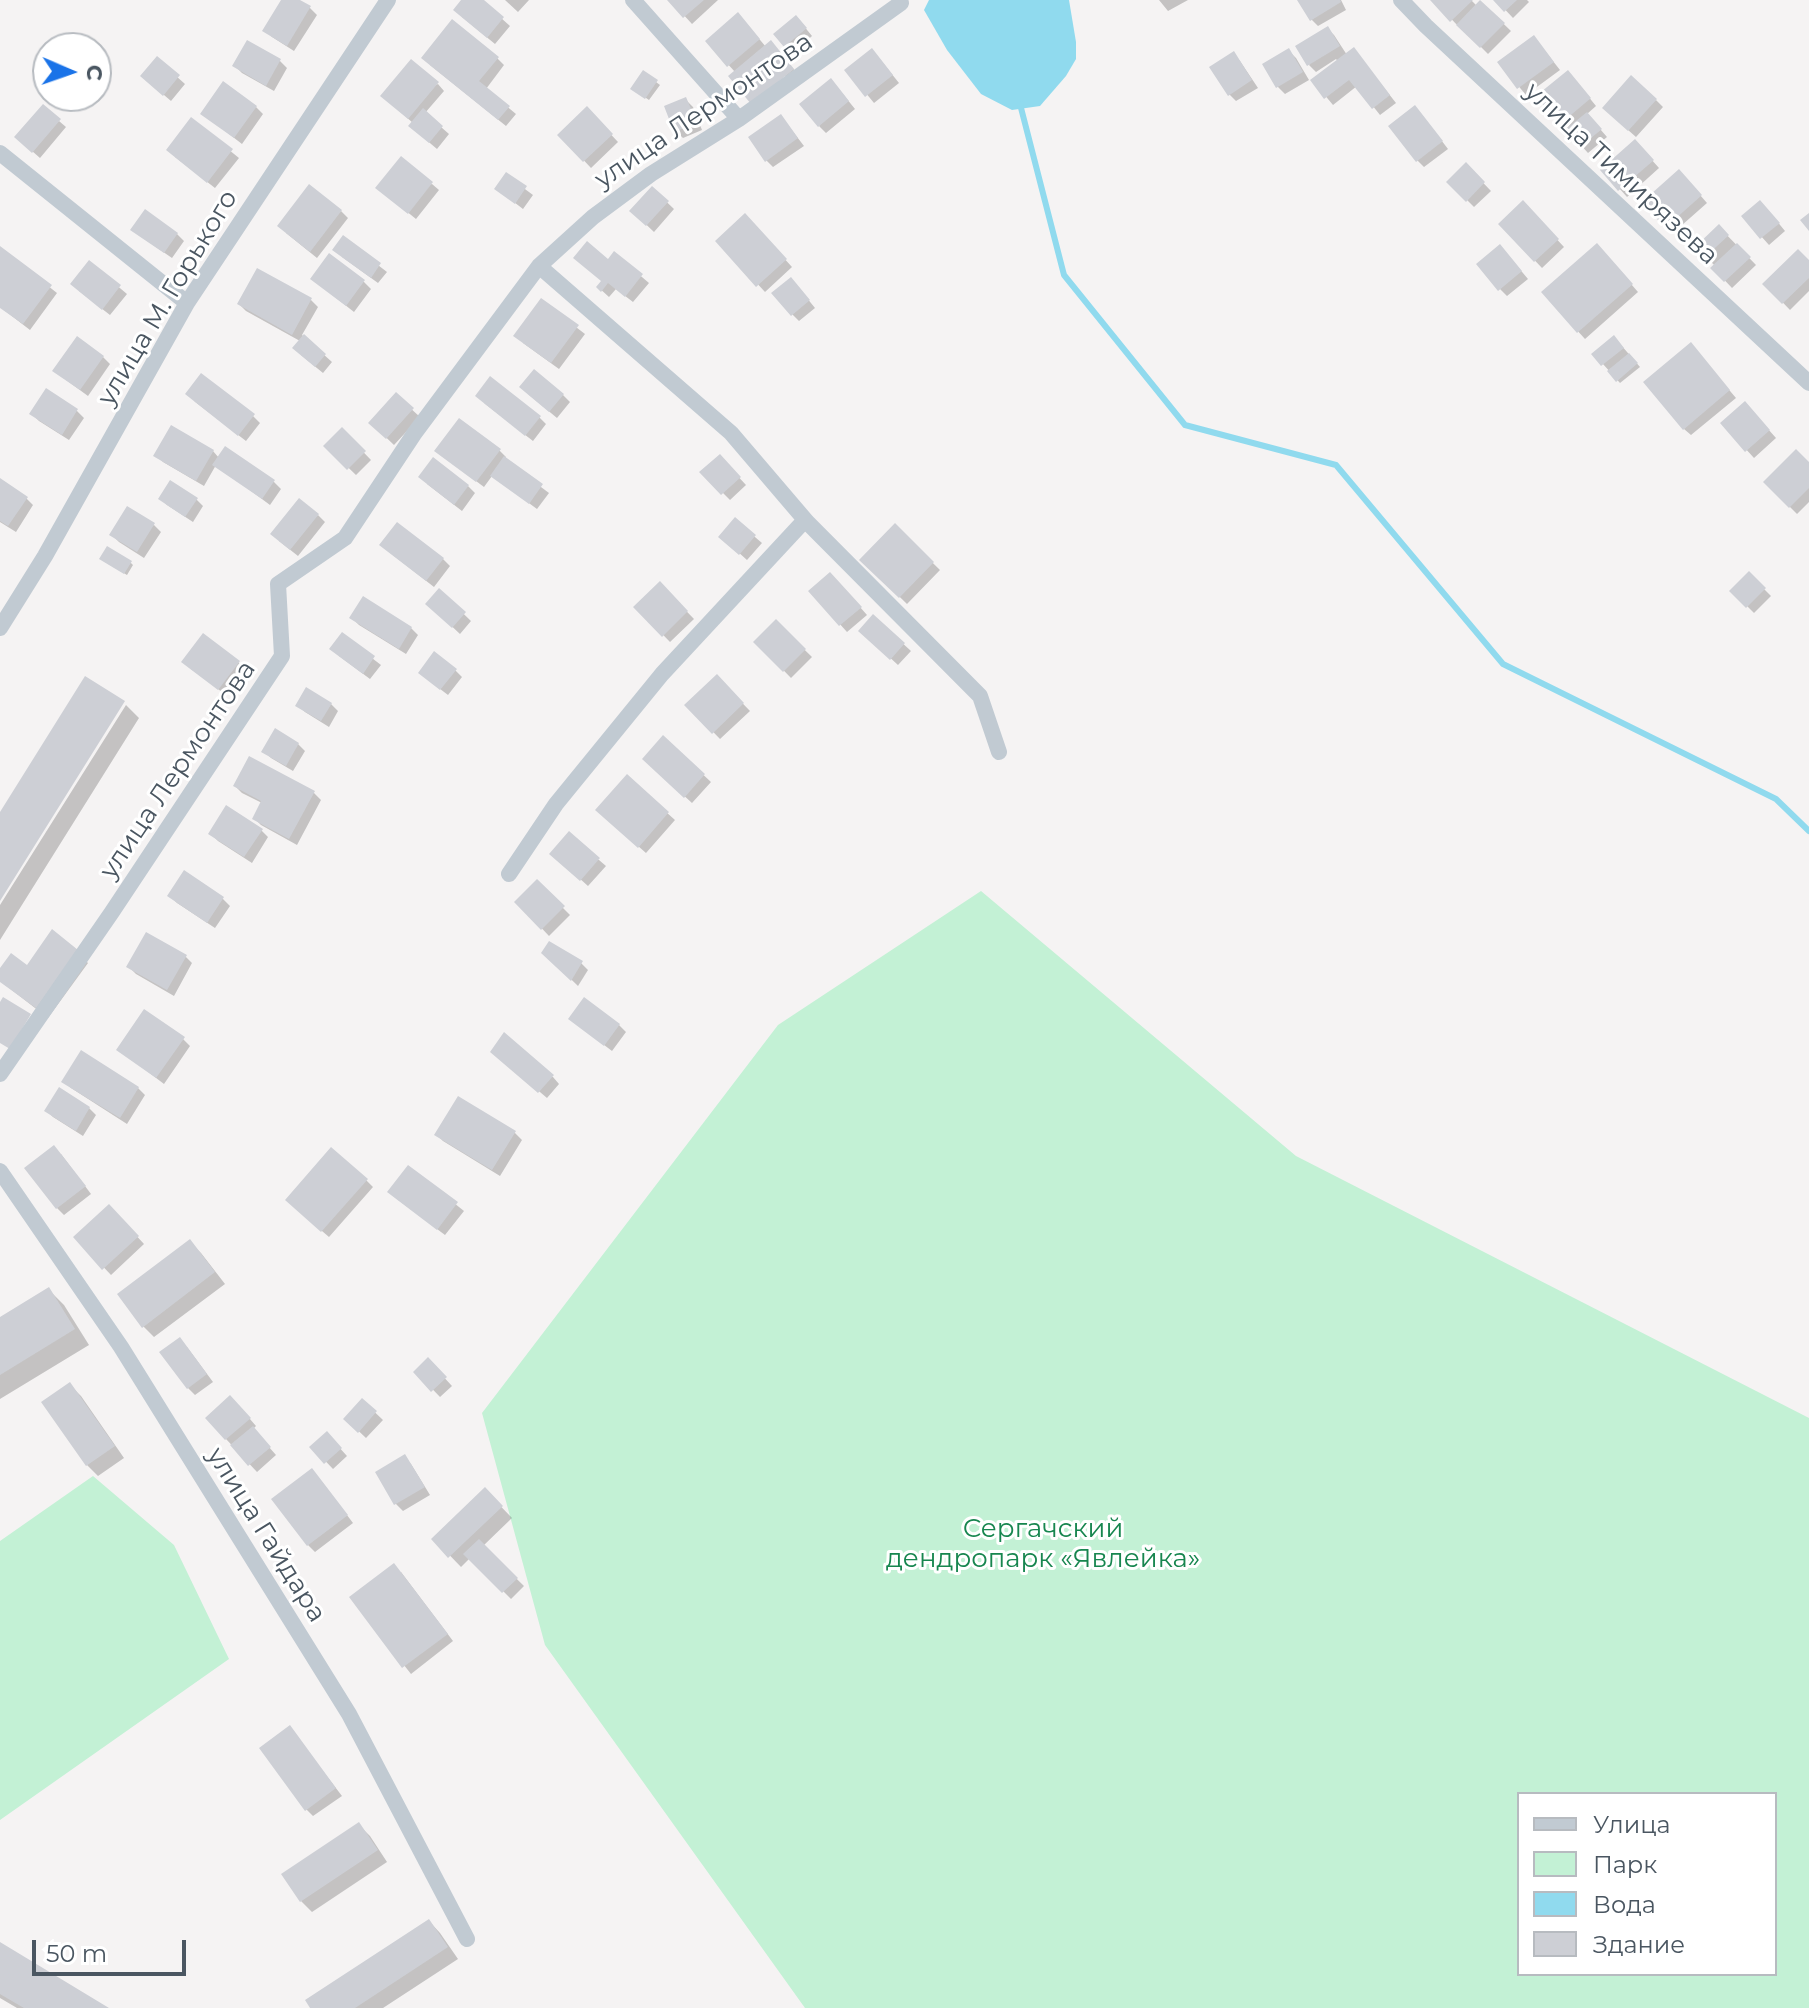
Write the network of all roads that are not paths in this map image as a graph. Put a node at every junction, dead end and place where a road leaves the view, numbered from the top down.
1 (388, 0) edge
2 (633, 0) edge
3 (1401, 0) edge
4 (901, 3) dead end
5 (739, 119) junction
6 (0, 153) edge
7 (539, 266) junction
8 (187, 303) junction
9 (1809, 383) edge
10 (805, 520) junction
11 (0, 628) edge
12 (999, 752) dead end
13 (509, 874) dead end
14 (0, 1074) edge
15 (0, 1171) edge
16 (467, 1939) dead end

1 - 8 street, улица М. Горького
2 - 5 street
3 - 9 street, улица Тимирязева
4 - 5 street, улица Лермонтова
5 - 7 street, улица Лермонтова
6 - 8 street
7 - 10 street
7 - 14 street, улица Лермонтова
8 - 11 street, улица М. Горького
10 - 12 street
10 - 13 street
15 - 16 street, улица Гайдара

